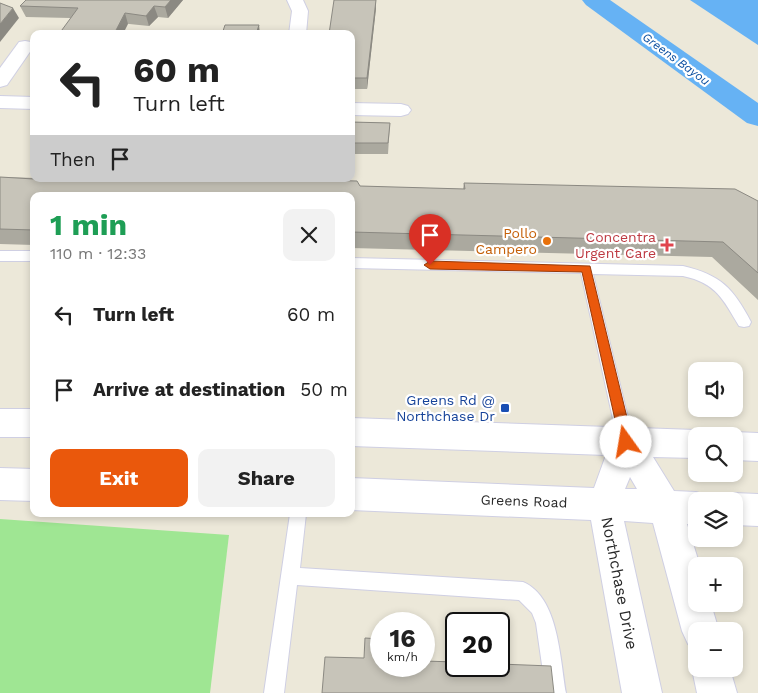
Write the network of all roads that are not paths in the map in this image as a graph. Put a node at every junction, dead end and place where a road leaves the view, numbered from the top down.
1 (296, 0) edge
2 (297, 30) edge
3 (25, 46) dead end
4 (0, 81) edge
5 (0, 102) edge
6 (30, 103) edge
7 (355, 109) edge
8 (401, 110) dead end
9 (0, 256) edge
10 (30, 256) edge
11 (355, 263) edge
12 (586, 269) junction
13 (744, 322) dead end
14 (0, 423) edge
15 (30, 424) edge
16 (355, 432) edge
17 (626, 442) junction
18 (688, 444) edge
19 (743, 446) edge
20 (758, 447) edge
21 (0, 484) edge
22 (30, 485) edge
23 (355, 494) edge
24 (604, 504) junction
25 (681, 507) edge
26 (743, 509) edge
27 (758, 510) edge
28 (298, 517) edge
29 (290, 576) junction
30 (700, 622) edge
31 (713, 677) edge
32 (274, 693) edge
33 (556, 693) edge
34 (642, 693) edge
35 (717, 693) edge

1 - 2 street
3 - 4 street
5 - 6 street
7 - 8 street
9 - 10 lane
11 - 12 lane
12 - 13 lane
12 - 17 lane
14 - 15 street
16 - 17 street
17 - 18 street
17 - 24 street, Northchase Drive
17 - 25 street
19 - 20 street
21 - 22 street
23 - 24 street, Greens Road
24 - 25 street, Greens Road
24 - 34 street, Northchase Drive
25 - 30 street
26 - 27 street
28 - 29 lane
29 - 32 lane
29 - 33 lane
31 - 35 street

